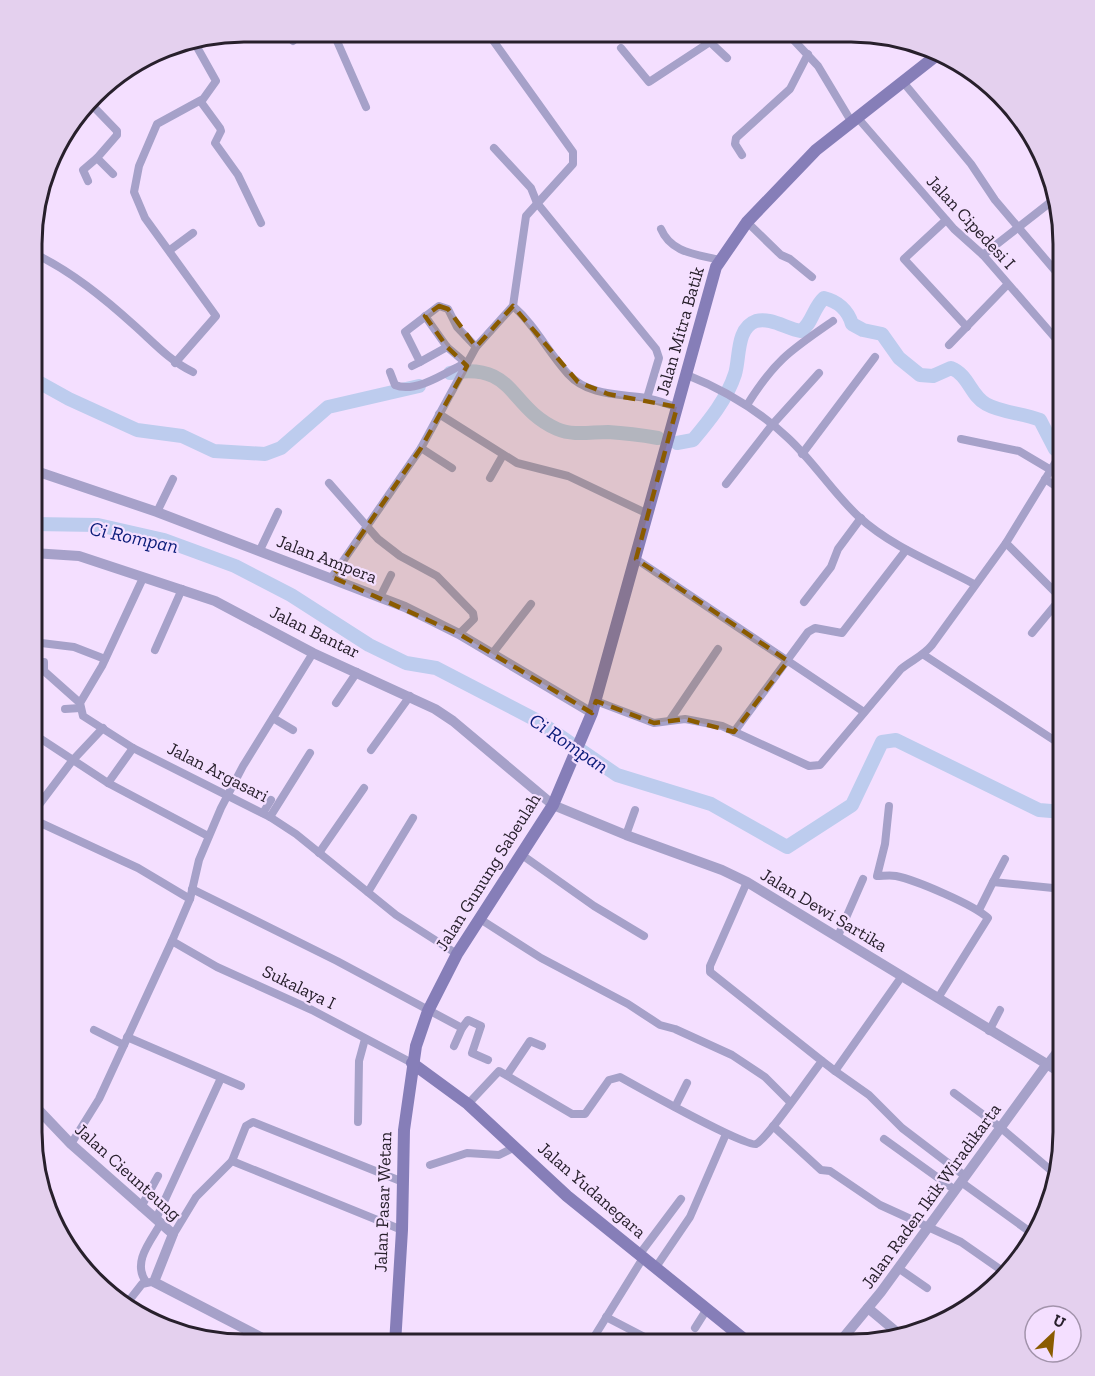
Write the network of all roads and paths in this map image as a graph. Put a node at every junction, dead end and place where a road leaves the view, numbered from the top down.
1 (337, 42) edge
2 (494, 42) edge
3 (710, 42) joint
4 (796, 42) edge
5 (197, 48) edge
6 (621, 48) dead end
7 (807, 54) junction
8 (727, 58) dead end
9 (932, 59) edge
10 (903, 82) junction
11 (201, 100) junction
12 (366, 107) dead end
13 (95, 108) edge
14 (854, 119) junction
15 (494, 148) dead end
16 (742, 155) dead end
17 (97, 158) junction
18 (113, 174) dead end
19 (88, 181) dead end
20 (537, 203) junction
21 (1048, 204) edge
22 (946, 220) junction
23 (747, 222) junction
24 (261, 223) dead end
25 (1018, 226) junction
26 (661, 229) dead end
27 (193, 233) dead end
28 (170, 250) junction
29 (982, 255) junction
30 (42, 258) edge
31 (720, 260) junction
32 (1053, 267) edge
33 (812, 277) dead end
34 (1007, 285) junction
35 (513, 306) junction
36 (425, 316) junction
37 (833, 321) dead end
38 (967, 327) junction
39 (1053, 334) edge
40 (948, 345) dead end
41 (447, 347) junction
42 (476, 347) junction
43 (875, 357) dead end
44 (175, 363) junction
45 (465, 368) junction
46 (193, 372) dead end
47 (390, 372) dead end
48 (819, 373) dead end
49 (687, 375) junction
50 (646, 398) junction
51 (747, 405) junction
52 (677, 407) junction
53 (439, 414) junction
54 (772, 425) junction
55 (961, 439) dead end
56 (421, 448) junction
57 (802, 454) junction
58 (503, 455) junction
59 (1053, 467) edge
60 (452, 468) dead end
61 (1051, 470) junction
62 (42, 473) edge
63 (490, 478) dead end
64 (173, 479) dead end
65 (1045, 479) junction
66 (329, 483) dead end
67 (726, 484) dead end
68 (1053, 484) edge
69 (157, 512) junction
70 (278, 512) dead end
71 (648, 514) junction
72 (861, 518) junction
73 (366, 525) junction
74 (1006, 543) junction
75 (260, 550) junction
76 (906, 550) junction
77 (42, 554) edge
78 (636, 559) junction
79 (391, 575) dead end
80 (332, 577) junction
81 (143, 578) junction
82 (974, 584) junction
83 (182, 589) junction
84 (1053, 590) edge
85 (380, 597) junction
86 (804, 602) dead end
87 (531, 604) dead end
88 (1053, 609) edge
89 (1032, 633) dead end
90 (459, 634) junction
91 (42, 643) edge
92 (155, 650) dead end
93 (718, 650) dead end
94 (313, 653) junction
95 (492, 654) junction
96 (924, 655) junction
97 (105, 659) junction
98 (788, 661) junction
99 (44, 662) dead end
100 (357, 672) junction
101 (410, 696) junction
102 (596, 701) junction
103 (336, 704) dead end
104 (80, 705) junction
105 (65, 709) dead end
106 (864, 712) junction
107 (592, 713) junction
108 (273, 718) junction
109 (670, 720) junction
110 (103, 728) junction
111 (292, 730) dead end
112 (734, 732) junction
113 (1053, 739) edge
114 (42, 740) edge
115 (133, 748) junction
116 (371, 750) dead end
117 (310, 753) dead end
118 (72, 761) junction
119 (108, 783) junction
120 (364, 788) dead end
121 (228, 797) junction
122 (271, 800) dead end
123 (42, 801) edge
124 (553, 805) junction
125 (889, 806) dead end
126 (635, 810) dead end
127 (267, 815) junction
128 (413, 818) dead end
129 (42, 824) edge
130 (626, 835) junction
131 (208, 836) junction
132 (319, 853) junction
133 (522, 855) junction
134 (1005, 859) dead end
135 (863, 879) dead end
136 (747, 882) junction
137 (993, 882) junction
138 (1053, 888) edge
139 (368, 892) junction
140 (191, 894) junction
141 (979, 910) junction
142 (480, 919) junction
143 (644, 936) dead end
144 (838, 936) junction
145 (172, 941) junction
146 (457, 954) junction
147 (902, 976) junction
148 (938, 998) junction
149 (999, 1010) dead end
150 (428, 1011) junction
151 (462, 1028) junction
152 (94, 1030) dead end
153 (990, 1031) junction
154 (365, 1039) junction
155 (125, 1041) junction
156 (454, 1046) dead end
157 (542, 1046) dead end
158 (1053, 1056) edge
159 (488, 1060) dead end
160 (822, 1061) junction
161 (412, 1062) junction
162 (1047, 1064) junction
163 (1053, 1068) edge
164 (836, 1071) junction
165 (507, 1075) junction
166 (221, 1078) junction
167 (687, 1083) dead end
168 (241, 1086) dead end
169 (954, 1094) dead end
170 (790, 1102) junction
171 (468, 1104) junction
172 (675, 1107) junction
173 (42, 1114) edge
174 (358, 1122) dead end
175 (773, 1126) junction
176 (1001, 1128) junction
177 (726, 1134) junction
178 (884, 1139) dead end
179 (71, 1144) junction
180 (515, 1148) junction
181 (232, 1161) junction
182 (430, 1165) dead end
183 (1049, 1169) edge
184 (158, 1176) dead end
185 (403, 1182) junction
186 (960, 1183) junction
187 (681, 1199) dead end
188 (141, 1206) junction
189 (159, 1221) junction
190 (930, 1226) junction
191 (402, 1230) junction
192 (1027, 1230) edge
193 (173, 1235) junction
194 (641, 1256) junction
195 (656, 1267) junction
196 (898, 1268) junction
197 (999, 1269) edge
198 (150, 1282) junction
199 (927, 1288) dead end
200 (132, 1300) edge
201 (868, 1308) junction
202 (707, 1309) junction
203 (606, 1317) junction
204 (695, 1328) dead end
205 (893, 1329) edge
206 (254, 1334) edge
207 (396, 1334) edge
208 (600, 1334) edge
209 (639, 1334) edge
210 (738, 1334) edge
211 (846, 1334) edge

1 - 12 street
2 - 20 street
3 - 6 street
3 - 8 street
4 - 7 street, Jalan Cipedesi I
5 - 11 street
7 - 14 street, Jalan Cipedesi I
7 - 16 street
9 - 10 main road, Jalan Mitra Batik
10 - 14 main road, Jalan Mitra Batik
10 - 25 street
11 - 24 street
11 - 28 street
13 - 17 street
14 - 22 street, Jalan Cipedesi I
14 - 23 main road, Jalan Mitra Batik
15 - 20 street
17 - 18 street
17 - 19 street
20 - 35 street
20 - 50 street
21 - 25 street
22 - 29 street, Jalan Cipedesi I
22 - 38 street
23 - 31 main road, Jalan Mitra Batik
23 - 33 street
25 - 29 street
25 - 32 street
26 - 31 street
27 - 28 street
28 - 44 street
29 - 34 street, Jalan Cipedesi I
30 - 44 street
31 - 49 main road, Jalan Mitra Batik
34 - 38 street
34 - 39 street, Jalan Cipedesi I
35 - 42 street
35 - 50 street
36 - 41 street
36 - 41 street
36 - 42 street
37 - 51 street
38 - 40 street
41 - 45 street
42 - 45 street
43 - 57 street
44 - 46 street
45 - 47 street
45 - 53 street
48 - 54 street
49 - 51 street
49 - 52 main road, Jalan Mitra Batik
50 - 52 street
51 - 54 street
52 - 71 main road, Jalan Mitra Batik
53 - 56 street
53 - 58 street
54 - 57 street
54 - 67 street
55 - 61 street
56 - 60 street
56 - 73 street
57 - 72 street
58 - 63 street
58 - 71 street
59 - 61 street
61 - 65 street
62 - 69 street, Jalan Ampera
64 - 69 street
65 - 68 street
65 - 74 street
66 - 73 street
69 - 75 street, Jalan Ampera
70 - 75 street
71 - 78 main road, Jalan Mitra Batik
72 - 76 street
72 - 86 street
73 - 80 street
73 - 90 street
74 - 82 street
74 - 84 street
75 - 80 street, Jalan Ampera
76 - 82 street
76 - 98 street
77 - 81 street, Jalan Bantar
78 - 98 street
78 - 102 main road, Jalan Mitra Batik
79 - 85 street
80 - 85 street, Jalan Ampera
81 - 83 street, Jalan Bantar
81 - 97 street
82 - 96 street
83 - 92 street
83 - 94 street, Jalan Bantar
85 - 90 street, Jalan Ampera
87 - 95 street
88 - 89 street
90 - 95 street, Jalan Ampera
91 - 97 street
93 - 109 street
94 - 100 street, Jalan Bantar
94 - 108 street
95 - 107 street, Jalan Ampera
96 - 106 street
96 - 113 street
97 - 104 street
98 - 106 street
98 - 112 street
99 - 104 street, Jalan Argasari
100 - 101 street, Jalan Bantar
100 - 103 street
101 - 116 street
101 - 124 street, Jalan Bantar
102 - 107 main road, Jalan Gunung Sabeulah
102 - 109 street
104 - 105 street
104 - 110 street, Jalan Argasari
106 - 112 street
107 - 124 main road, Jalan Gunung Sabeulah
108 - 111 street
108 - 121 street
109 - 112 street
110 - 115 street, Jalan Argasari
110 - 118 street
114 - 118 street
115 - 119 street
115 - 121 street, Jalan Argasari
117 - 127 street
118 - 119 street
118 - 123 street
119 - 131 street
120 - 132 street
121 - 127 street, Jalan Argasari
121 - 131 street
122 - 127 street
124 - 130 street, Jalan Dewi Sartika
124 - 133 main road, Jalan Gunung Sabeulah
125 - 141 street
126 - 130 street
127 - 132 street, Jalan Argasari
128 - 139 street
129 - 140 street
130 - 136 street, Jalan Dewi Sartika
131 - 140 street
132 - 139 street, Jalan Argasari
133 - 142 main road, Jalan Gunung Sabeulah
133 - 143 street
134 - 137 street
135 - 144 street
136 - 144 street, Jalan Dewi Sartika
136 - 160 street
137 - 138 street
137 - 141 street
139 - 146 street, Jalan Argasari
140 - 145 street
140 - 150 street
141 - 148 street
142 - 146 main road, Jalan Gunung Sabeulah
142 - 170 street
144 - 147 street, Jalan Dewi Sartika
145 - 154 street, Sukalaya I
145 - 155 street
146 - 150 main road, Jalan Gunung Sabeulah
147 - 148 street, Jalan Dewi Sartika
147 - 164 street
148 - 153 street, Jalan Dewi Sartika
149 - 153 street
150 - 151 street
150 - 161 main road, Jalan Gunung Sabeulah
151 - 156 street
151 - 159 street
152 - 155 street
153 - 162 street, Jalan Dewi Sartika
154 - 161 street, Sukalaya I
154 - 174 street
155 - 166 street
155 - 179 street
157 - 165 street
158 - 162 street
160 - 164 street
160 - 170 street
161 - 171 main road, Jalan Yudanegara
161 - 185 main road, Jalan Pasar Wetan
162 - 163 street, Jalan Dewi Sartika
162 - 176 street, Jalan Raden Ikik Wiradikarta
164 - 186 street
165 - 171 street
165 - 172 street
166 - 168 street
166 - 189 street
167 - 172 street
169 - 176 street
170 - 175 street
171 - 180 main road, Jalan Yudanegara
172 - 177 street
173 - 179 street, Jalan Cieunteung
175 - 177 street
175 - 190 street
176 - 183 street
176 - 186 street, Jalan Raden Ikik Wiradikarta
177 - 195 street
178 - 186 street
179 - 188 street, Jalan Cieunteung
180 - 182 street
180 - 194 main road, Jalan Yudanegara
181 - 185 street
181 - 191 street
181 - 193 street
184 - 188 street
185 - 191 main road, Jalan Pasar Wetan
186 - 190 street, Jalan Raden Ikik Wiradikarta
186 - 192 street
187 - 194 street
188 - 189 street, Jalan Cieunteung
189 - 193 street, Jalan Cieunteung
189 - 198 street
190 - 196 street, Jalan Raden Ikik Wiradikarta
190 - 197 street
191 - 207 main road, Jalan Pasar Wetan
193 - 198 street, Jalan Cieunteung
194 - 195 main road, Jalan Yudanegara
194 - 203 street
195 - 202 main road, Jalan Yudanegara
196 - 199 street
196 - 201 street, Jalan Raden Ikik Wiradikarta
198 - 200 street
198 - 206 street
201 - 205 street
201 - 211 street, Jalan Raden Ikik Wiradikarta
202 - 204 street
202 - 210 main road, Jalan Yudanegara
203 - 208 street
203 - 209 street

